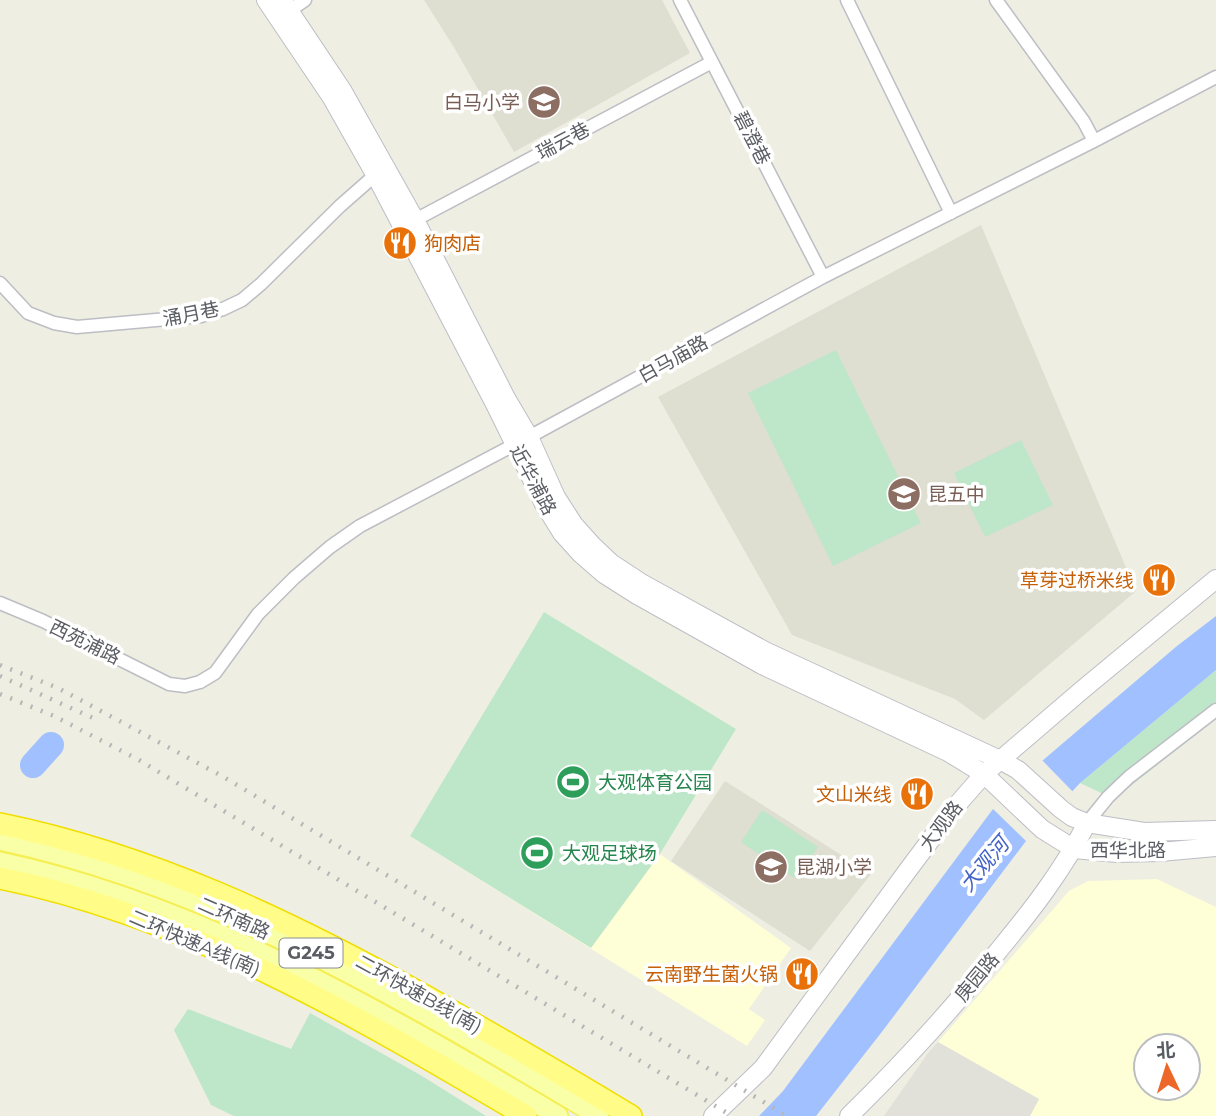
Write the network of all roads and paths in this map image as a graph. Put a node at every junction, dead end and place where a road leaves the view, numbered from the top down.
1 (266, 0) edge
2 (305, 0) edge
3 (680, 0) edge
4 (847, 0) edge
5 (996, 0) edge
6 (286, 5) edge
7 (712, 62) junction
8 (1216, 77) edge
9 (1094, 141) junction
10 (380, 171) junction
11 (951, 213) junction
12 (415, 220) junction
13 (823, 277) junction
14 (0, 283) edge
15 (522, 441) junction
16 (1216, 579) edge
17 (0, 603) edge
18 (169, 684) joint
19 (1216, 710) edge
20 (1000, 760) junction
21 (984, 774) junction
22 (0, 824) edge
23 (1087, 824) junction
24 (1216, 830) edge
25 (0, 840) edge
26 (1216, 846) edge
27 (1074, 849) junction
28 (0, 862) edge
29 (0, 880) edge
30 (526, 1116) edge
31 (558, 1116) edge
32 (599, 1116) edge
33 (631, 1116) edge
34 (713, 1116) edge
35 (849, 1116) edge

1 - 10 street, 近华浦路
2 - 6 street
3 - 7 street, 碧澄巷
4 - 11 street
5 - 9 street
6 - 10 street, 近华浦路
7 - 12 street, 瑞云巷
7 - 13 street, 碧澄巷
8 - 9 street, 白马庙路
9 - 11 street, 白马庙路
10 - 12 street, 近华浦路
10 - 14 street, 涌月巷
10 - 15 street, 近华浦路
11 - 13 street, 白马庙路
12 - 15 street, 近华浦路
13 - 15 street, 白马庙路
15 - 18 street, 白马庙路
15 - 20 street, 近华浦路
15 - 21 street, 近华浦路
16 - 20 street, 大观路
17 - 18 street, 西苑浦路
19 - 23 street
20 - 21 street, 大观路
20 - 23 street, 西华北路
21 - 27 street, 西华北路
21 - 34 street, 大观路
22 - 33 highway, 二环快速B线(南)
23 - 24 street, 西华北路
23 - 27 street, 庚园路
25 - 32 main road, 二环南路 / G245
26 - 27 street, 西华北路
27 - 35 street, 庚园路
28 - 31 main road, 二环南路 / G245
29 - 30 highway, 二环快速A线(南)

